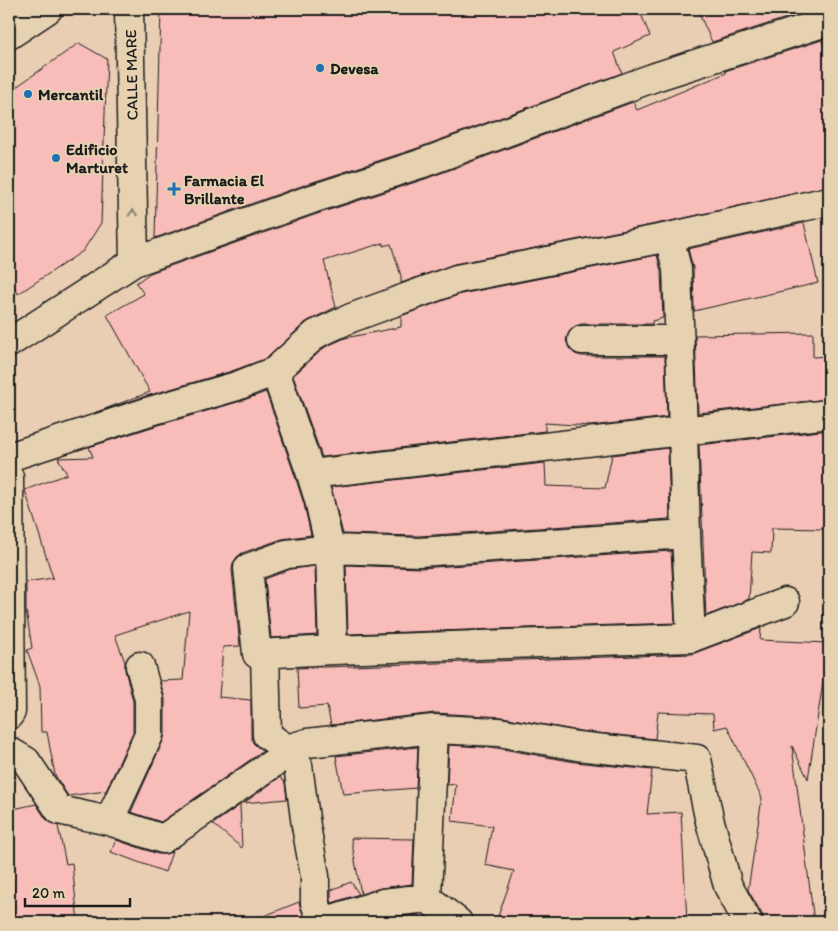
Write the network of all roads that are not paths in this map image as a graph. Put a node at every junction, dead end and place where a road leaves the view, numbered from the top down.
1 (48, 9) edge
2 (129, 9) edge
3 (829, 20) edge
4 (9, 35) edge
5 (829, 201) edge
6 (669, 237) junction
7 (134, 262) junction
8 (582, 340) dead end
9 (680, 340) junction
10 (9, 343) edge
11 (275, 371) junction
12 (829, 414) edge
13 (684, 431) junction
14 (9, 457) edge
15 (311, 474) junction
16 (9, 477) edge
17 (686, 534) junction
18 (330, 549) junction
19 (785, 602) dead end
20 (692, 638) junction
21 (333, 650) junction
22 (265, 654) junction
23 (140, 666) dead end
24 (9, 715) edge
25 (434, 729) junction
26 (287, 749) junction
27 (9, 752) edge
28 (109, 821) junction
29 (428, 898) junction
30 (323, 922) edge
31 (458, 922) edge
32 (748, 922) edge

1 - 4 street
7 -> 2 street, CALLE MARE
3 - 7 street
5 - 6 street
6 - 9 street
6 - 11 street
7 - 10 street
8 - 9 street
9 - 13 street
11 - 14 street
11 - 15 street
12 - 13 street
13 - 15 street
13 - 17 street
15 - 18 street
16 - 24 street
17 - 18 street
17 - 20 street
18 - 21 street
18 - 22 street
19 - 20 street
20 - 21 street
21 - 22 street
22 - 26 street
23 - 28 street
25 - 26 street
25 - 29 street
25 - 32 street
26 - 28 street
26 - 30 street
27 - 28 street
29 - 30 street
29 - 31 street

